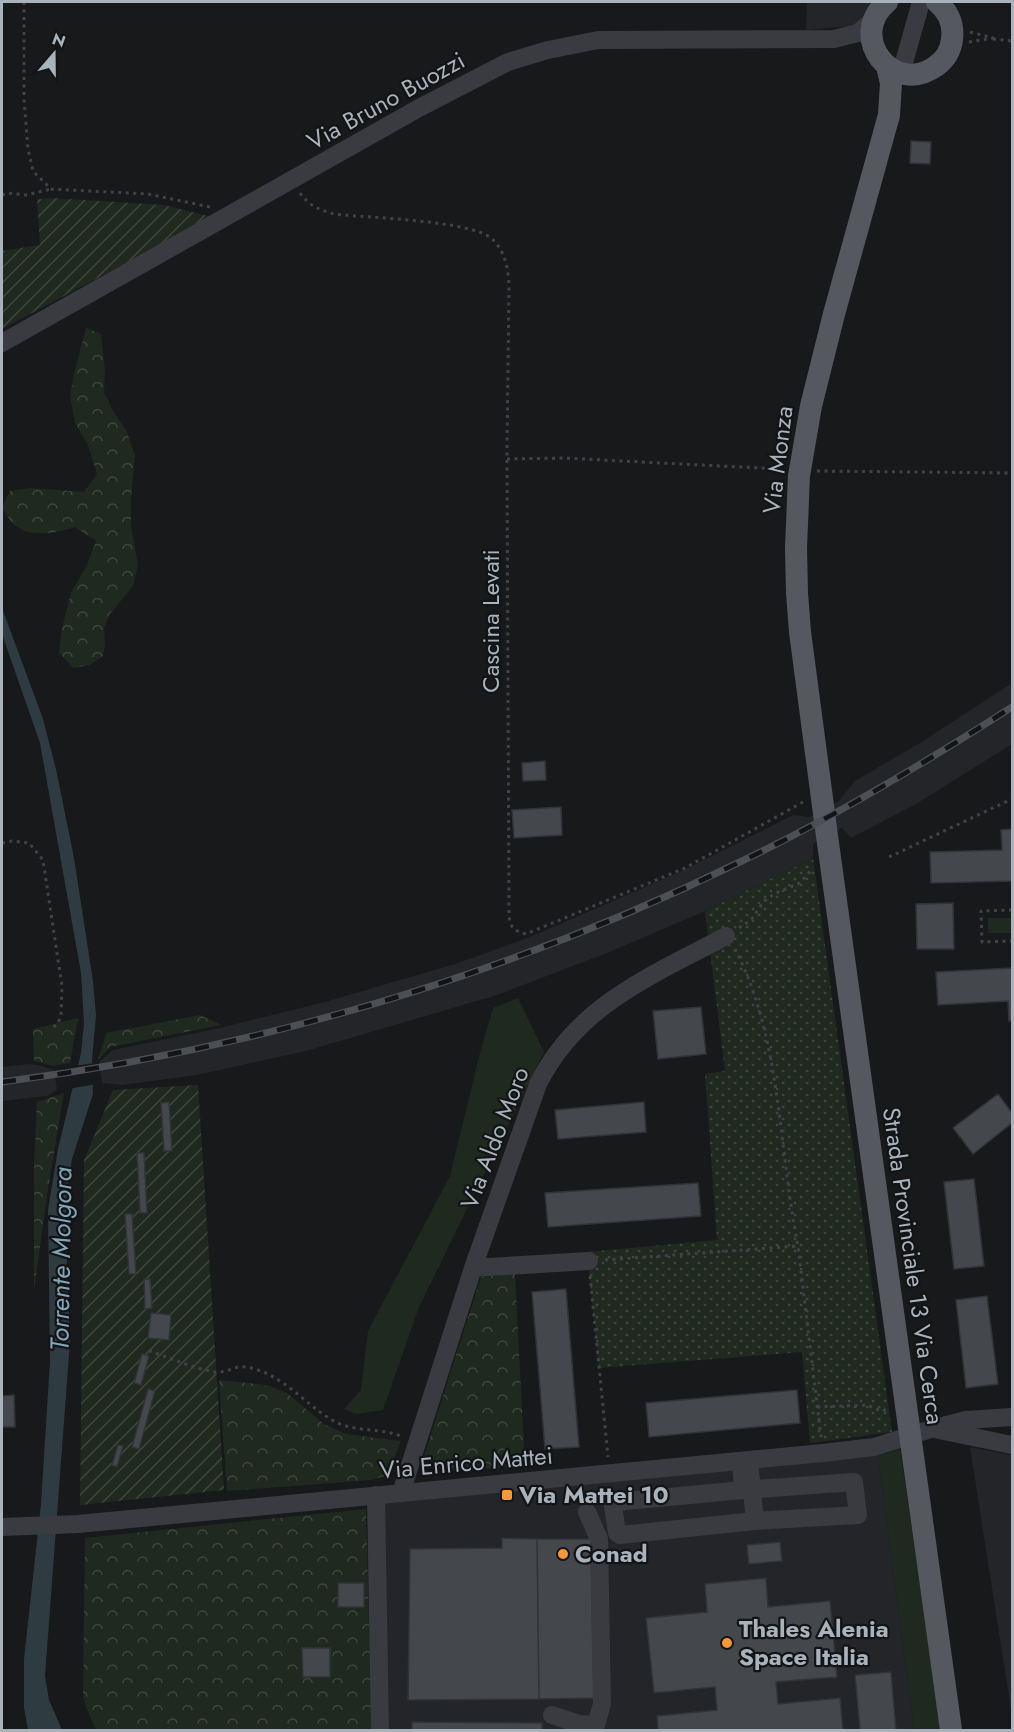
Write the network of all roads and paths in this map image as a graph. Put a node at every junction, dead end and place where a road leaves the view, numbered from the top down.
1 (24, 2) edge
2 (887, 2) edge
3 (935, 2) edge
4 (873, 20) junction
5 (834, 39) junction
6 (993, 39) dead end
7 (1012, 41) edge
8 (897, 67) junction
9 (887, 125) junction
10 (294, 180) junction
11 (51, 189) junction
12 (2, 195) edge
13 (228, 215) junction
14 (2, 343) edge
15 (507, 459) junction
16 (800, 470) junction
17 (1012, 474) edge
18 (1012, 799) edge
19 (817, 803) junction
20 (2, 843) edge
21 (890, 857) dead end
22 (807, 875) dead end
23 (1012, 910) edge
24 (726, 936) junction
25 (1012, 941) edge
26 (50, 1029) dead end
27 (798, 1246) junction
28 (589, 1261) junction
29 (473, 1268) junction
30 (149, 1351) dead end
31 (867, 1405) dead end
32 (817, 1407) junction
33 (1012, 1417) edge
34 (931, 1429) junction
35 (1012, 1445) edge
36 (413, 1452) junction
37 (823, 1453) junction
38 (745, 1461) junction
39 (610, 1474) junction
40 (748, 1489) junction
41 (400, 1493) junction
42 (376, 1495) junction
43 (587, 1512) dead end
44 (755, 1521) junction
45 (10, 1526) edge
46 (552, 1714) dead end
47 (380, 1731) edge
48 (951, 1731) edge

1 - 11 path
2 - 4 main road
3 - 8 street
3 - 8 main road, Via Monza
4 - 5 street, Via Bruno Buozzi
4 - 8 main road, Via Monza
5 - 8 street, Via Bruno Buozzi
5 - 10 street, Via Bruno Buozzi
6 - 7 path
8 - 9 main road, Via Monza
8 - 9 main road, Via Monza
9 - 16 main road, Via Monza
10 - 13 street, Via Bruno Buozzi
10 - 15 path, Cascina Levati
11 - 12 path
11 - 13 path
13 - 14 street, Via Bruno Buozzi
15 - 16 path
15 - 19 path, Cascina Levati
16 - 17 path
16 - 19 main road, Via Monza
18 - 21 path
19 - 48 main road, Strada Provinciale 13 Via Cerca
20 - 26 path
22 - 24 path
23 - 25 path
24 - 27 path
24 - 29 street, Via Aldo Moro
27 - 28 path
27 - 32 path
28 - 29 street
28 - 39 path
29 - 36 street, Via Aldo Moro
30 - 36 path
31 - 32 path
32 - 37 path
33 - 34 street, Via Enrico Mattei
34 - 35 street
34 - 37 street, Via Enrico Mattei
36 - 41 street, Via Aldo Moro
37 - 38 street, Via Enrico Mattei
38 - 39 street, Via Enrico Mattei
38 - 40 street
39 - 41 street, Via Enrico Mattei
40 - 44 street
40 - 44 street
40 - 44 street
41 - 42 street, Via Enrico Mattei
42 - 45 street, Via Enrico Mattei
42 - 47 street
43 - 46 street

